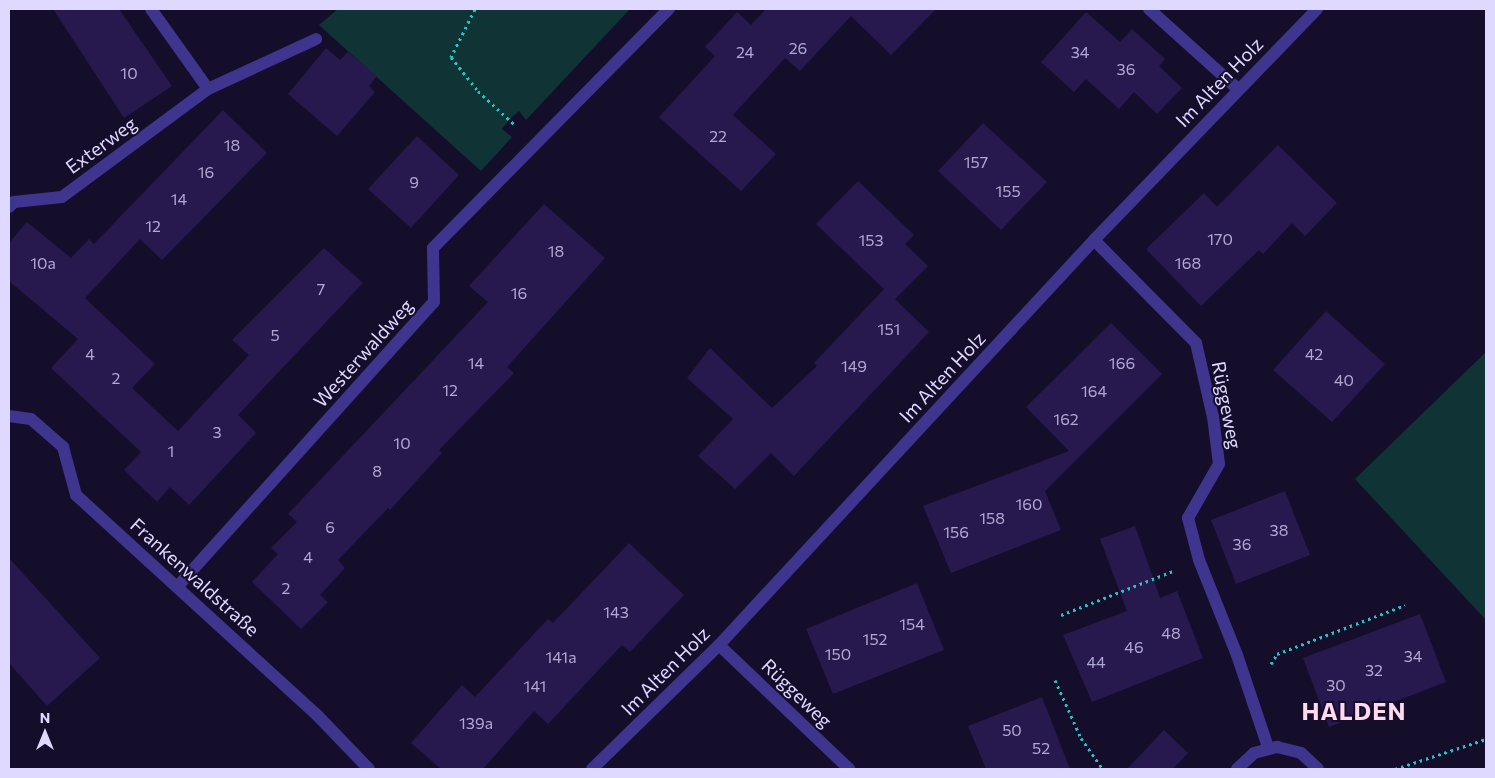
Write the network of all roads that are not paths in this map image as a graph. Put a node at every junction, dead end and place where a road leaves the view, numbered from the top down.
1 (151, 9) edge
2 (669, 9) edge
3 (1149, 9) edge
4 (1317, 9) edge
5 (316, 40) dead end
6 (208, 89) junction
7 (1238, 89) junction
8 (9, 207) edge
9 (1094, 240) junction
10 (9, 416) edge
11 (178, 586) junction
12 (719, 645) junction
13 (1268, 747) junction
14 (369, 769) edge
15 (592, 769) edge
16 (849, 769) edge
17 (1237, 769) edge
18 (1318, 769) edge

1 - 6 street
2 - 11 street, Westerwaldweg
3 - 7 street
4 - 7 street, Im Alten Holz
5 - 6 street, Exterweg
6 - 8 street, Exterweg
7 - 9 street, Im Alten Holz
9 - 12 street, Im Alten Holz
9 - 13 street, Rüggeweg
10 - 11 street, Frankenwaldstraße
11 - 14 street, Frankenwaldstraße
12 - 15 street, Im Alten Holz
12 - 16 street, Rüggeweg
13 - 17 street
13 - 18 street

